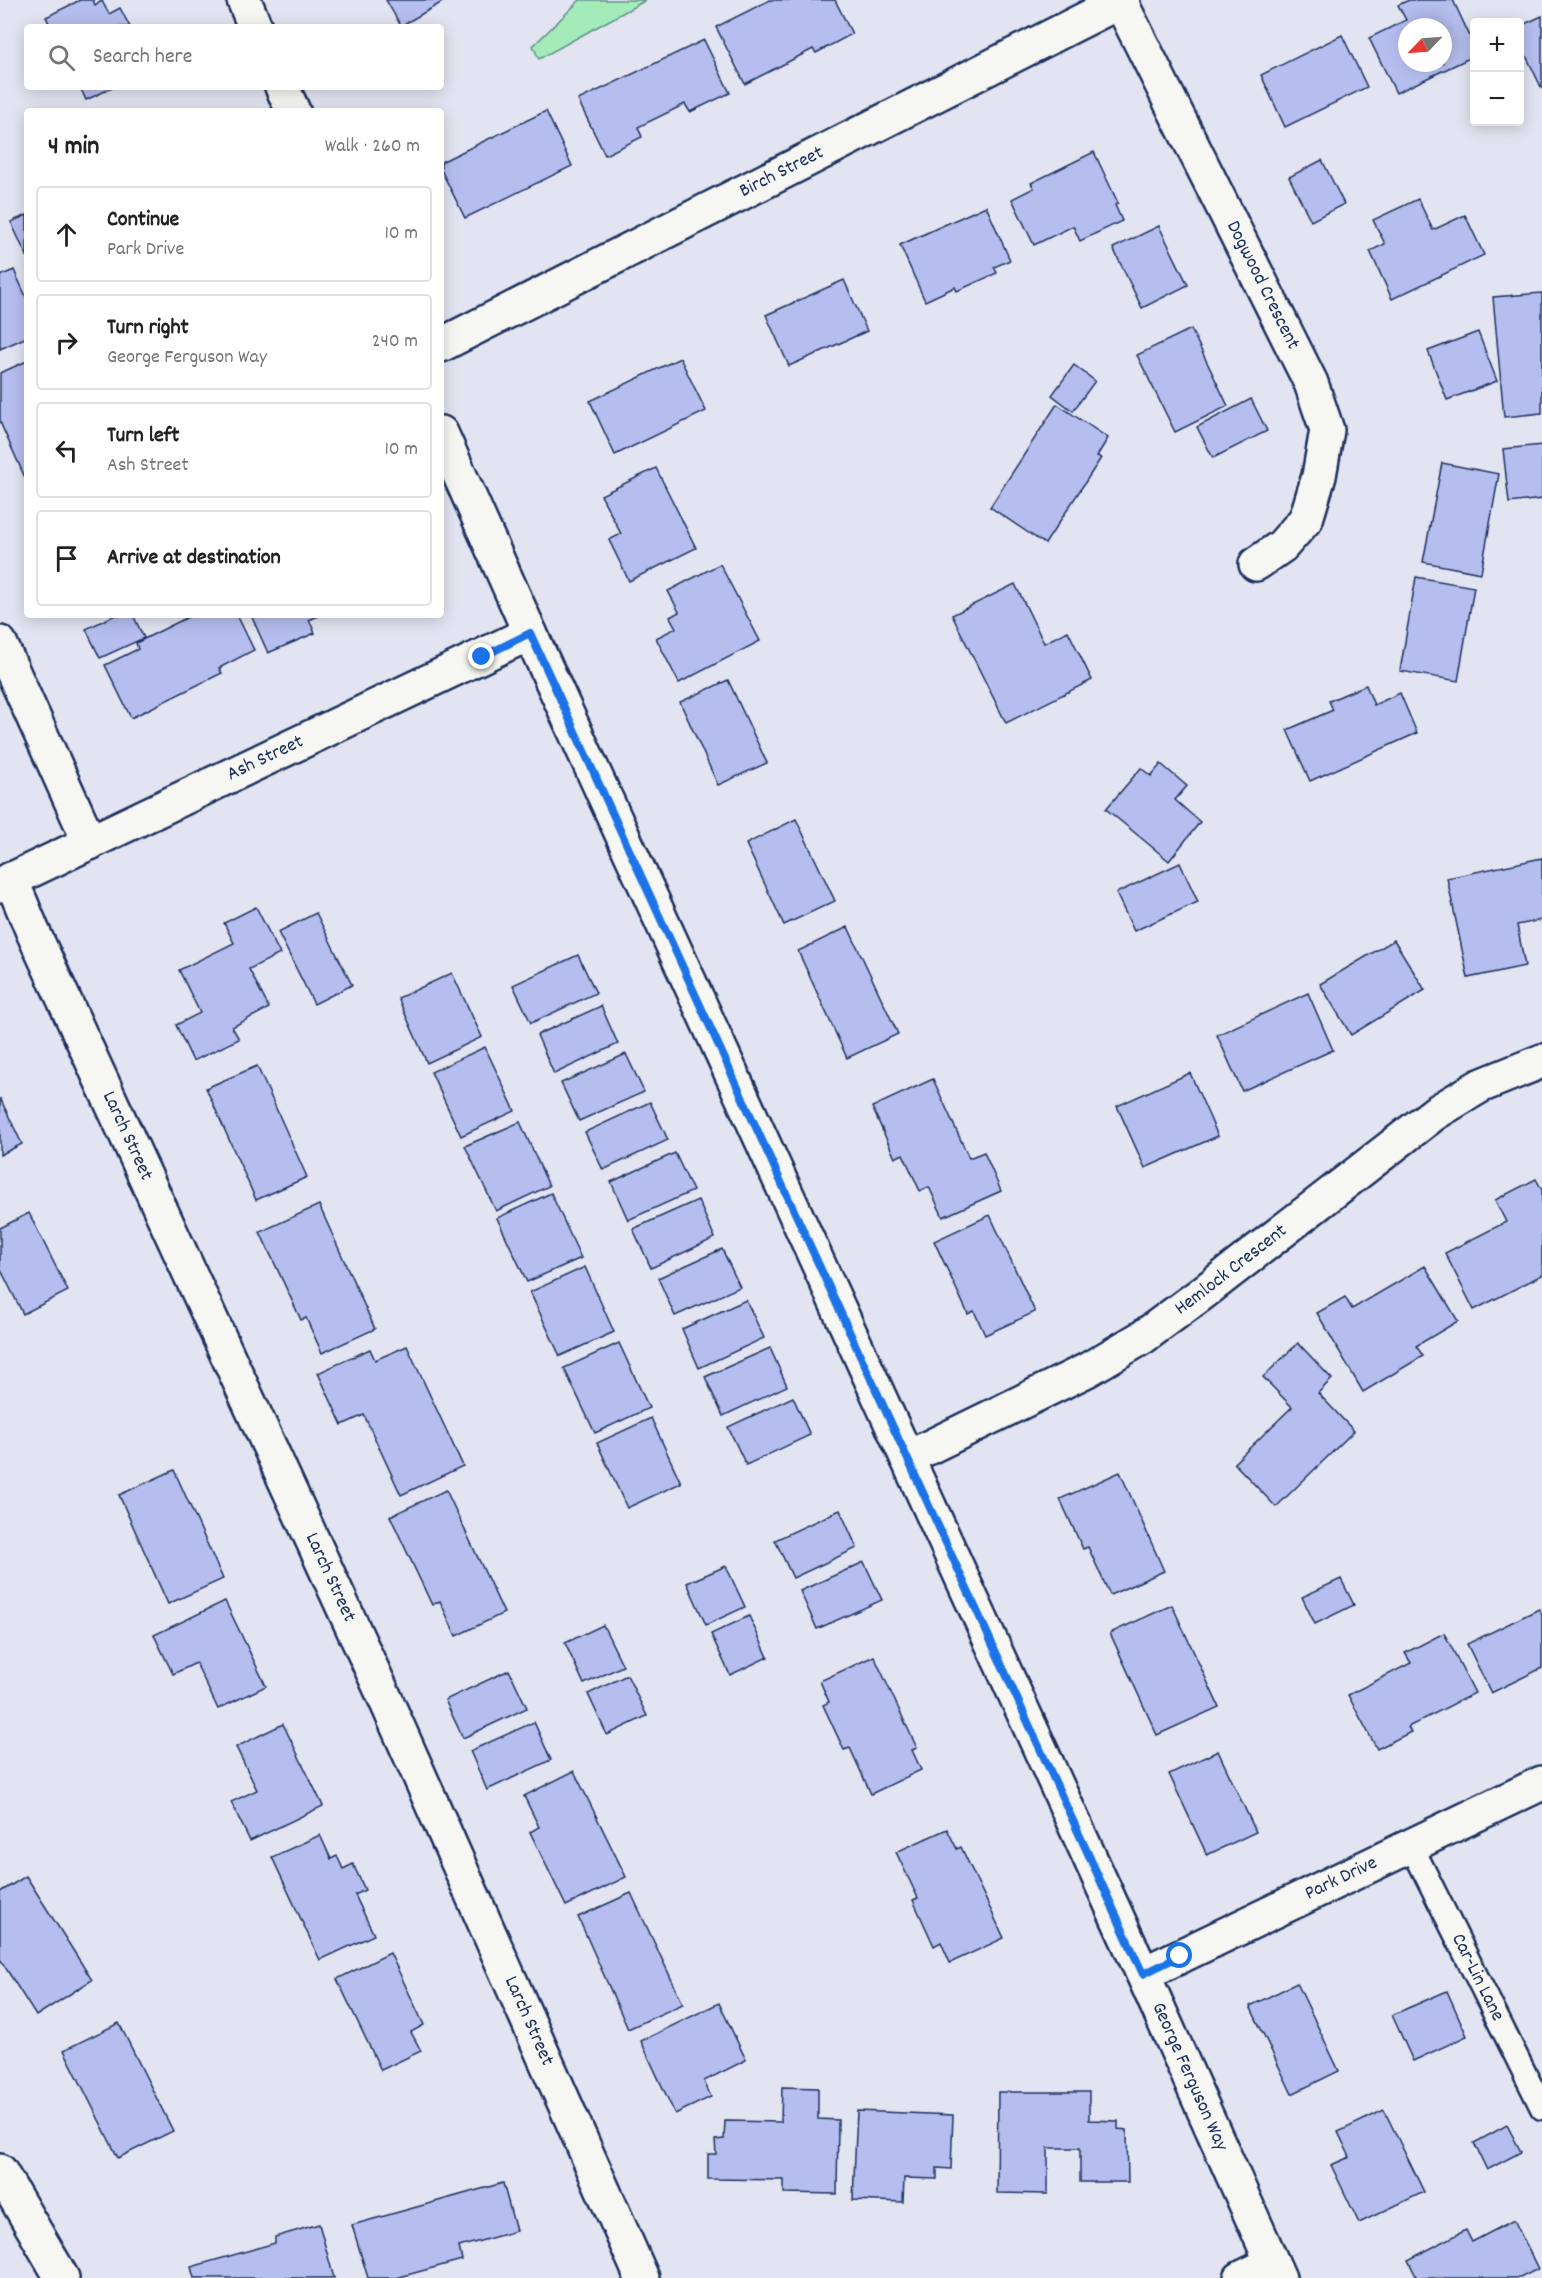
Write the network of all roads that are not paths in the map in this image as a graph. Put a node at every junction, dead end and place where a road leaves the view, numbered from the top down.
1 (244, 0) edge
2 (1121, 1) edge
3 (254, 24) edge
4 (283, 90) edge
5 (292, 108) edge
6 (444, 343) edge
7 (444, 440) edge
8 (1256, 564) dead end
9 (530, 633) junction
10 (0, 644) edge
11 (90, 843) junction
12 (6, 882) edge
13 (1542, 1061) edge
14 (907, 1458) junction
15 (1542, 1783) edge
16 (1412, 1846) junction
17 (1143, 1974) junction
18 (1542, 2108) edge
19 (0, 2171) edge
20 (1275, 2270) edge
21 (62, 2278) edge
22 (642, 2278) edge
23 (1241, 2278) edge

1 - 3 street
2 - 6 street, Birch Street
2 - 8 street, Dogwood Crescent
4 - 5 street
7 - 9 street, George Ferguson Way
9 - 11 street, Ash Street
9 - 14 street, George Ferguson Way
10 - 11 street
11 - 12 street, Ash Street
12 - 22 street, Larch Street
13 - 14 street, Hemlock Crescent
14 - 17 street, George Ferguson Way
15 - 16 street, Park Drive
16 - 17 street, Park Drive
16 - 18 lane, Car-Lin Lane
17 - 20 street, George Ferguson Way
19 - 21 street
20 - 23 street

